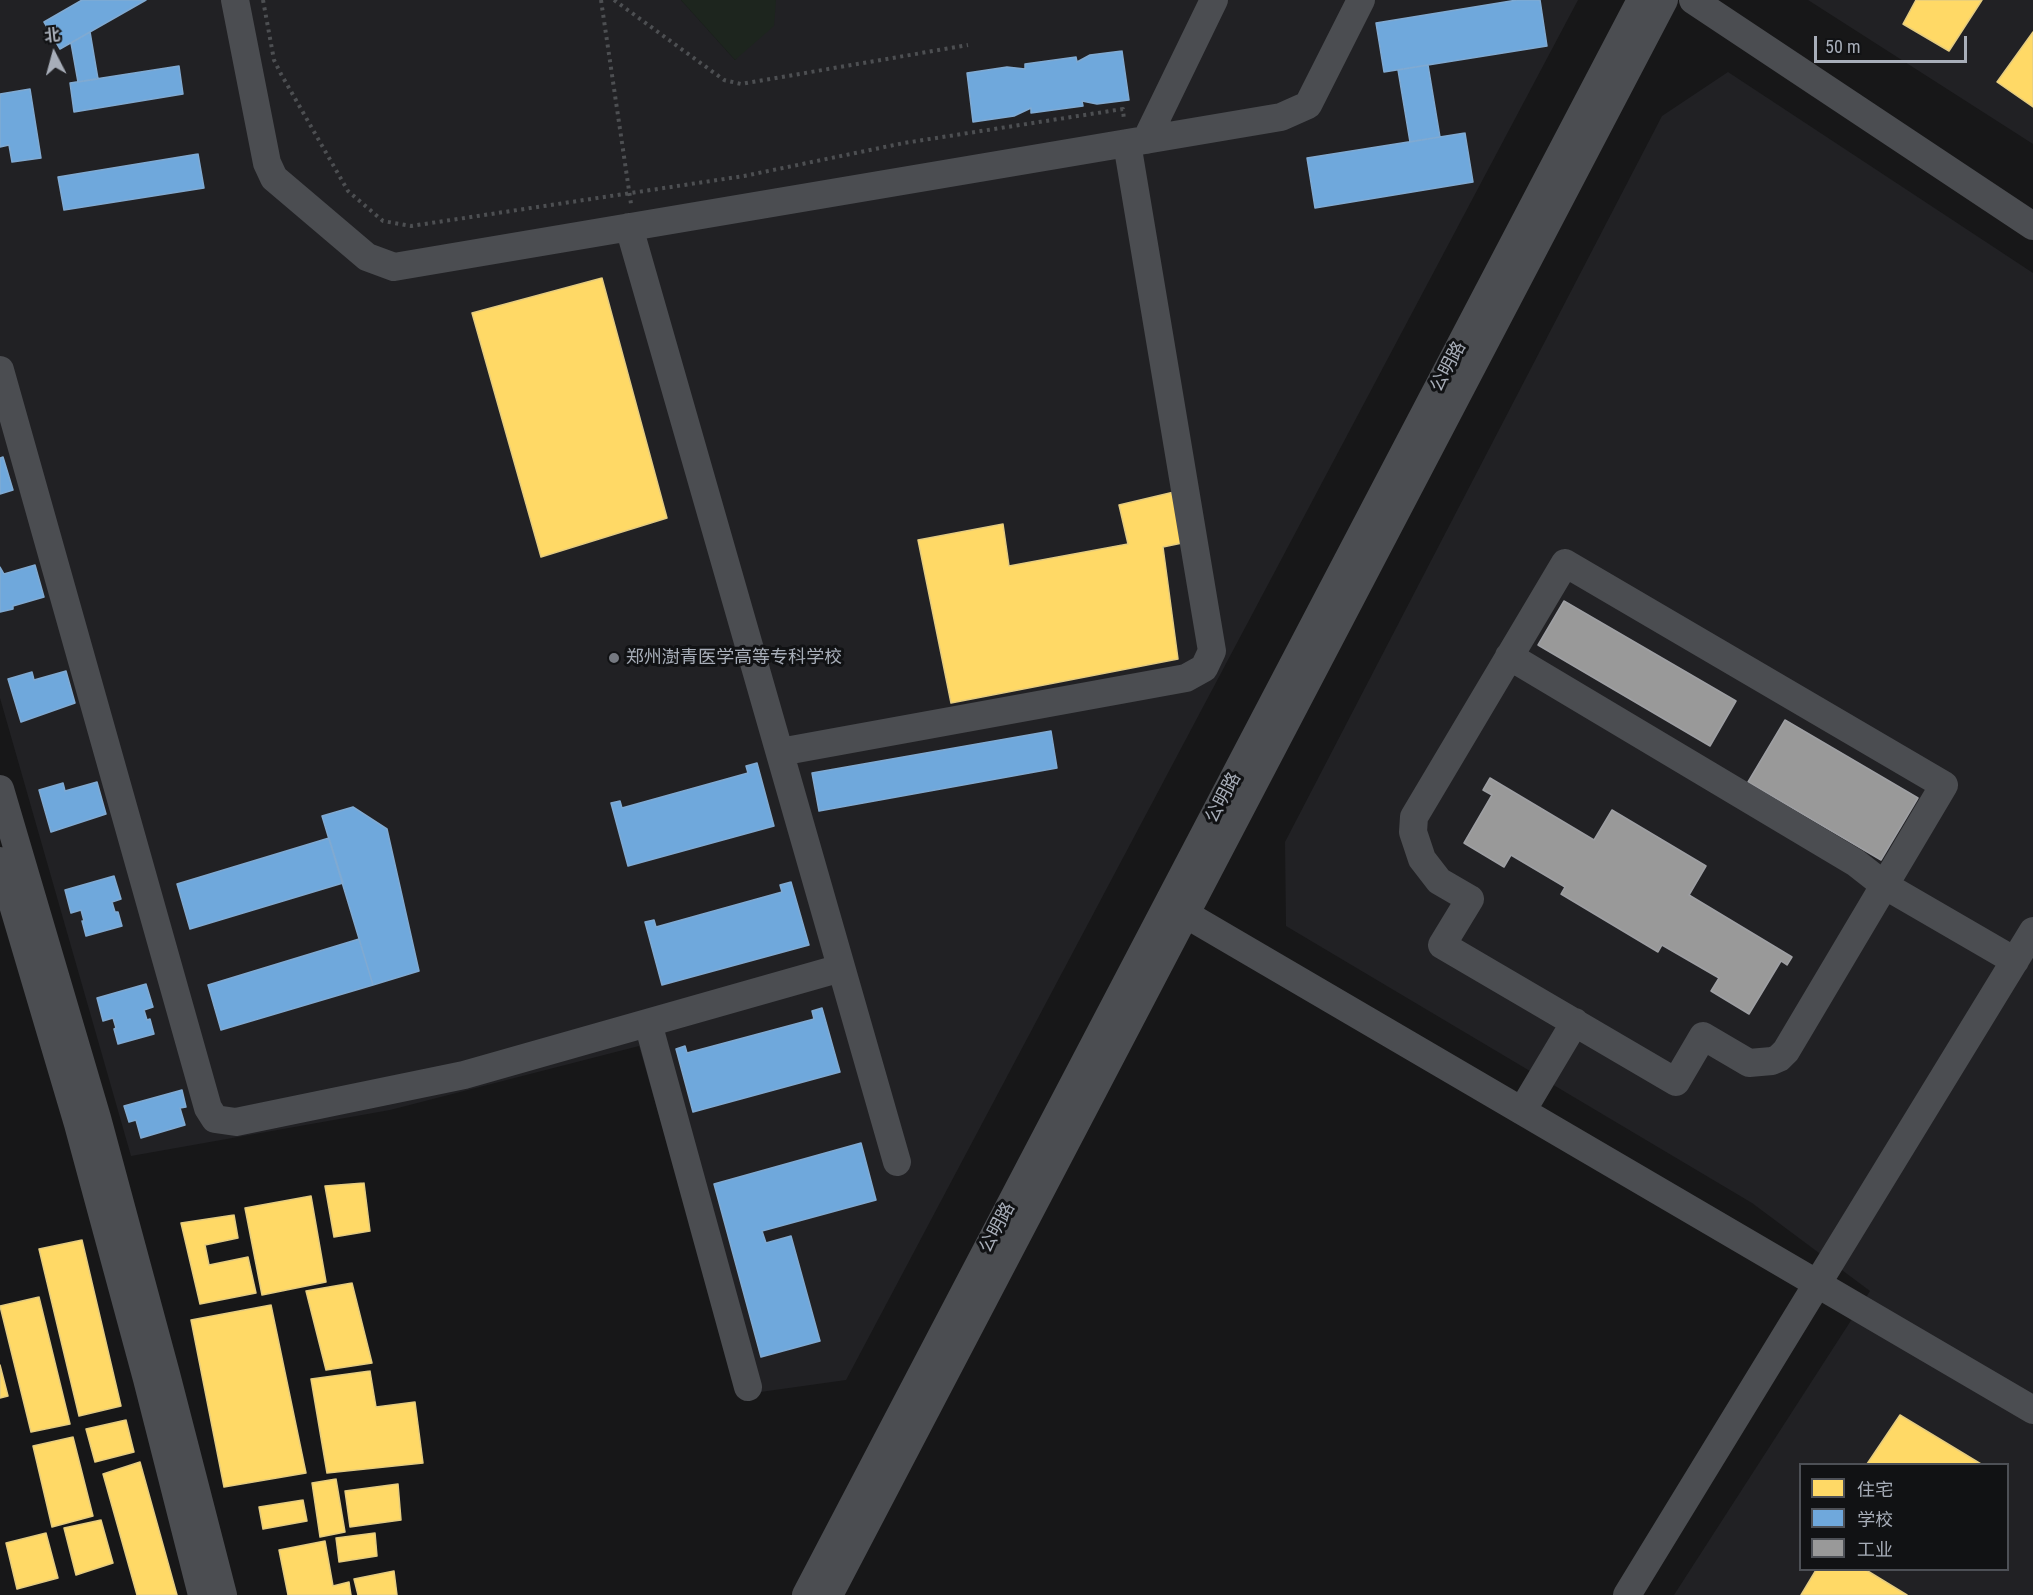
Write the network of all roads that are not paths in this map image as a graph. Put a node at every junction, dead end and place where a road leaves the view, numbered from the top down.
1 (235, 0) edge
2 (1214, 0) edge
3 (1361, 0) edge
4 (1641, 0) edge
5 (1664, 0) edge
6 (1693, 0) edge
7 (1136, 142) junction
8 (2033, 226) edge
9 (632, 227) junction
10 (0, 370) edge
11 (1509, 656) junction
12 (780, 752) junction
13 (0, 789) edge
14 (0, 861) edge
15 (1884, 885) junction
16 (1177, 910) junction
17 (2033, 931) edge
18 (2015, 961) junction
19 (841, 968) junction
20 (1575, 1022) junction
21 (648, 1023) junction
22 (1522, 1111) junction
23 (897, 1162) dead end
24 (1819, 1284) junction
25 (748, 1387) dead end
26 (2033, 1410) edge
27 (202, 1595) edge
28 (223, 1595) edge
29 (806, 1595) edge
30 (829, 1595) edge
31 (1627, 1595) edge

1 - 9 street
2 - 7 street
3 - 7 street
4 - 16 street, 公明路
5 - 16 street, 公明路
6 - 8 street
7 - 9 street
7 - 12 street
9 - 12 street
10 - 21 street
11 - 15 street
11 - 15 street
11 - 20 street
12 - 19 street
13 - 28 street
14 - 27 street
15 - 18 street
15 - 20 street
16 - 22 street
16 - 29 street, 公明路
16 - 30 street, 公明路
17 - 18 street
18 - 24 street
19 - 21 street
19 - 23 street
20 - 22 street
21 - 25 street
22 - 24 street
24 - 26 street
24 - 31 street

